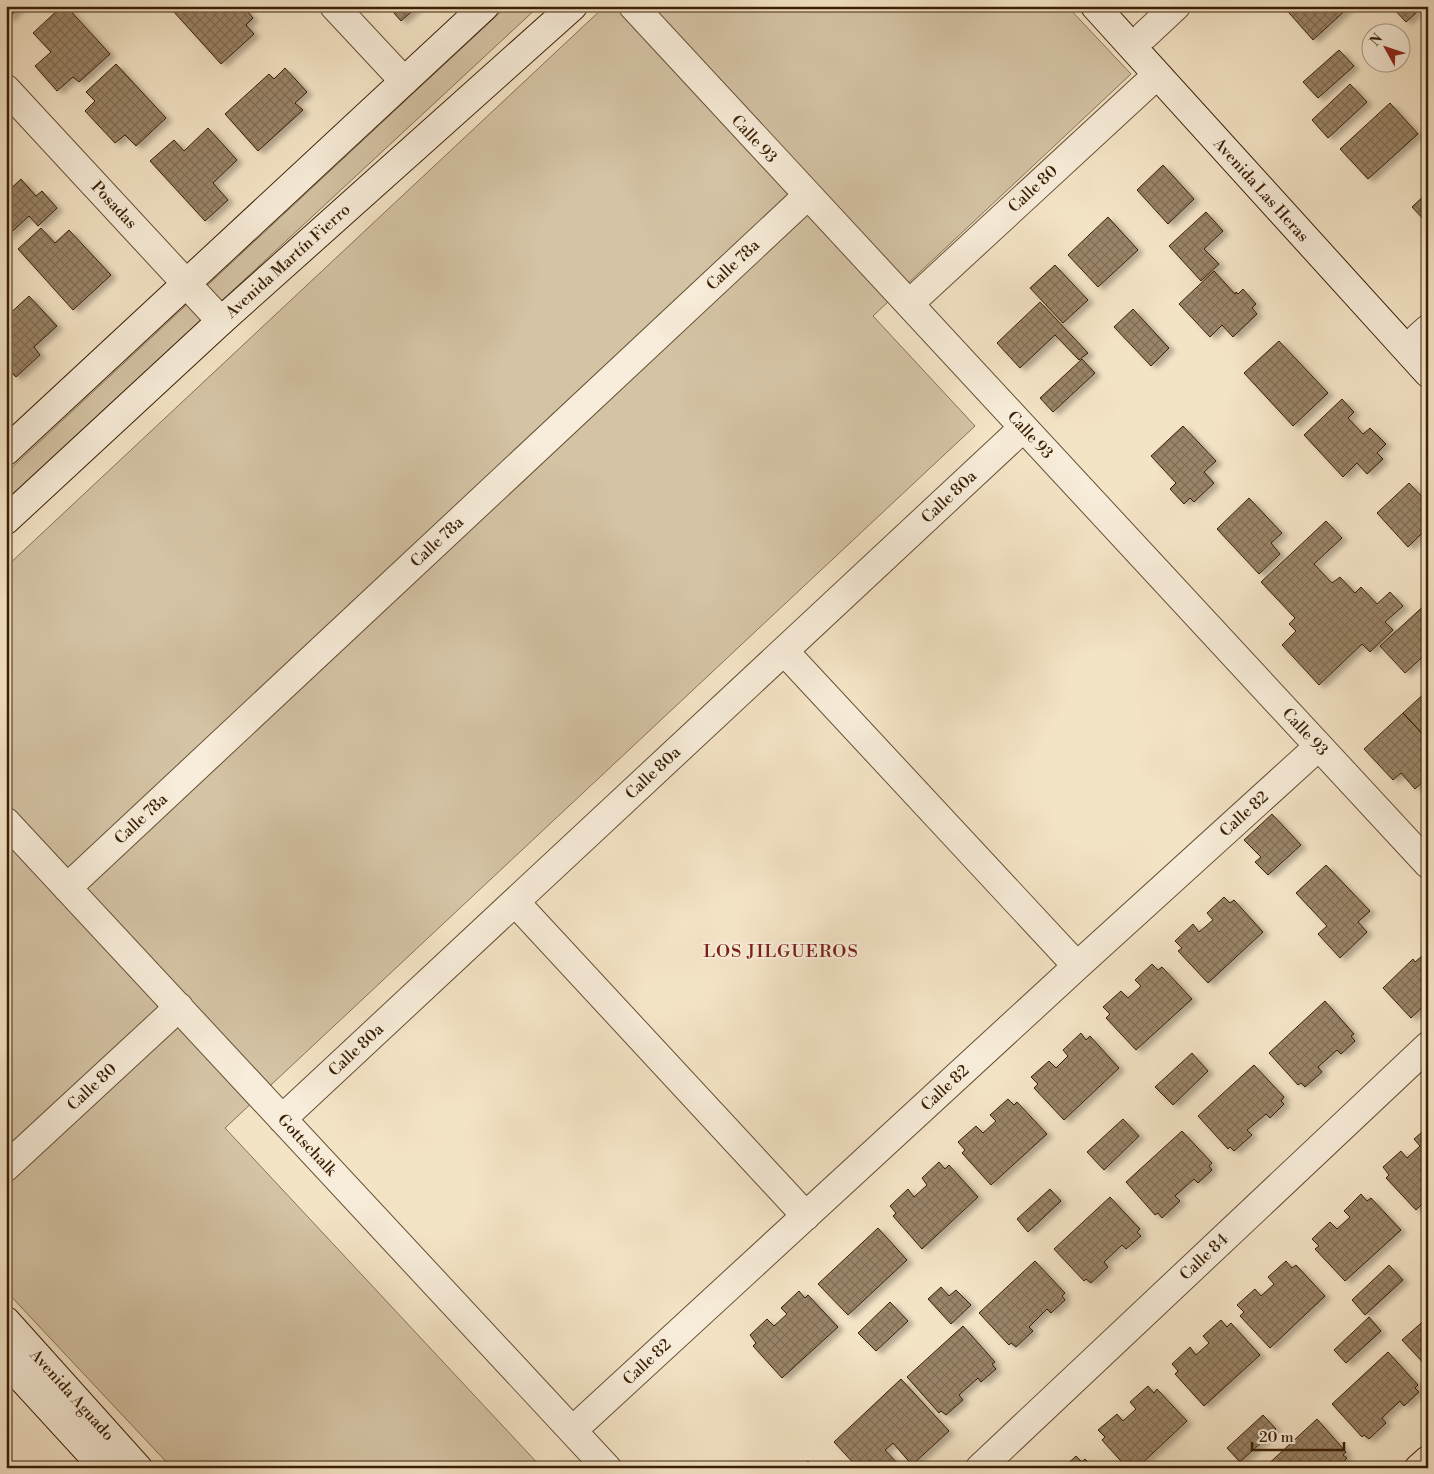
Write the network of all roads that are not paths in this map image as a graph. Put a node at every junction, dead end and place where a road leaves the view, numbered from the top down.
1 (334, 6) edge
2 (485, 6) edge
3 (573, 6) edge
4 (633, 6) edge
5 (1095, 6) edge
6 (1118, 6) edge
7 (1176, 6) edge
8 (1145, 35) junction
9 (1157, 75) junction
10 (404, 81) junction
11 (6, 89) edge
12 (807, 196) junction
13 (187, 283) junction
14 (909, 304) junction
15 (222, 322) junction
16 (1425, 337) edge
17 (1428, 373) edge
18 (1023, 428) junction
19 (6, 451) edge
20 (6, 520) edge
21 (784, 651) junction
22 (1318, 747) junction
23 (6, 822) edge
24 (1426, 857) edge
25 (68, 888) junction
26 (515, 902) junction
27 (1077, 966) junction
28 (179, 1008) junction
29 (1428, 1046) edge
30 (282, 1119) junction
31 (6, 1167) edge
32 (806, 1216) junction
33 (6, 1321) edge
34 (6, 1361) edge
35 (572, 1430) junction
36 (1428, 1460) edge
37 (104, 1468) edge
38 (138, 1468) edge
39 (607, 1468) edge
40 (980, 1468) edge
41 (1419, 1468) edge

1 - 10 street
2 - 10 street
3 - 15 street, Avenida Martín Fierro
4 - 12 street, Calle 93
5 - 9 street, Avenida Las Heras
6 - 8 street, Avenida Las Heras
7 - 8 street
8 - 16 street, Avenida Las Heras
9 - 14 street, Calle 80
9 - 17 street, Avenida Las Heras
10 - 13 street
11 - 13 street, Posadas
12 - 14 street, Calle 93
12 - 25 street, Calle 78a
13 - 15 street, Posadas
13 - 19 street
14 - 18 street, Calle 93
15 - 20 street, Avenida Martín Fierro
18 - 21 street, Calle 80a
18 - 22 street, Calle 93
21 - 26 street, Calle 80a
21 - 27 street
22 - 24 street, Calle 93
22 - 27 street, Calle 82
23 - 25 street, Gottschalk
25 - 28 street, Gottschalk
26 - 30 street, Calle 80a
26 - 32 street
27 - 32 street, Calle 82
28 - 30 street, Gottschalk
28 - 31 street, Calle 80
29 - 40 street, Calle 84
30 - 35 street, Gottschalk
32 - 35 street, Calle 82
33 - 38 street, Avenida Aguado
34 - 37 street, Avenida Aguado
35 - 39 street, Gottschalk
36 - 41 main road

